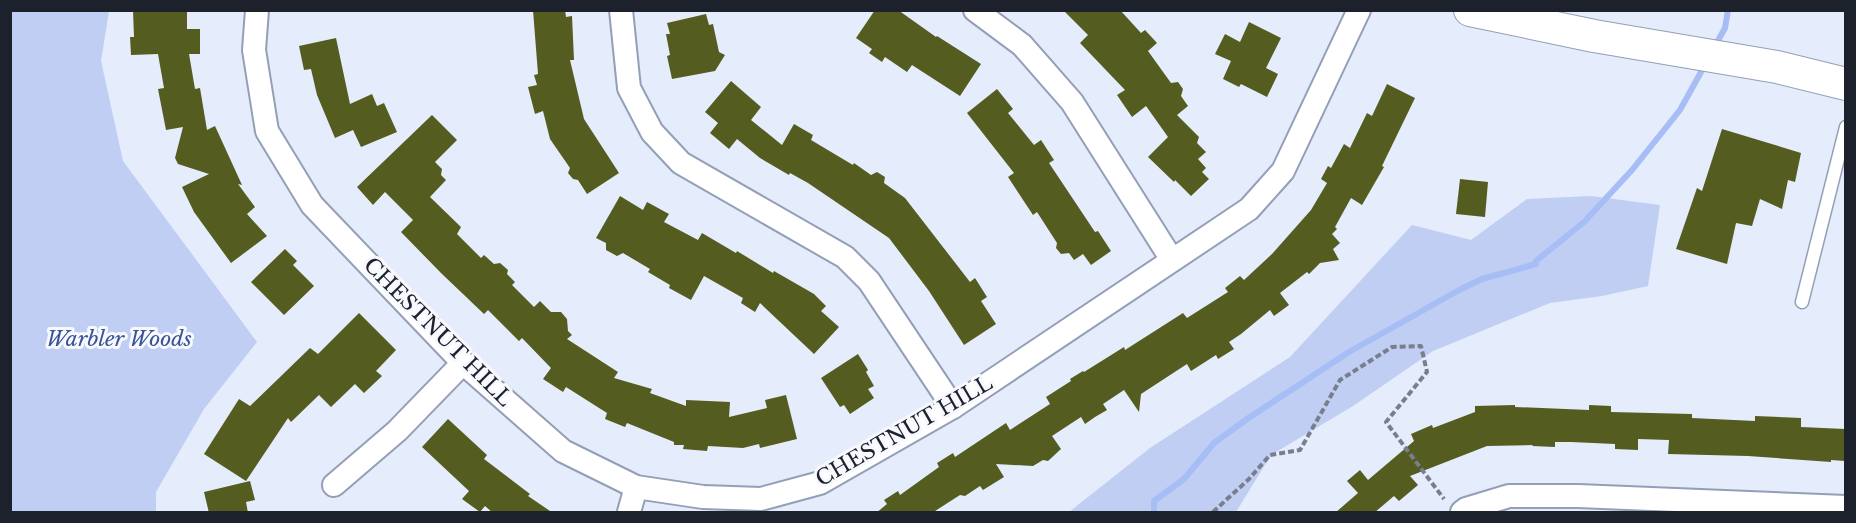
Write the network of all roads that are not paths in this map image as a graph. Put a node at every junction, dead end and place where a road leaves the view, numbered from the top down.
1 (257, 10) edge
2 (621, 10) edge
3 (975, 10) edge
4 (1359, 10) edge
5 (1470, 10) edge
6 (1845, 84) edge
7 (1845, 127) edge
8 (1172, 260) junction
9 (1802, 302) dead end
10 (463, 363) junction
11 (953, 407) junction
12 (334, 485) dead end
13 (636, 487) junction
14 (1845, 507) edge
15 (629, 513) edge
16 (1462, 513) edge

1 - 10 street, CHESTNUT HILL
2 - 11 street
3 - 8 street
4 - 8 street, CHESTNUT HILL
5 - 6 main road
7 - 9 lane
8 - 11 street, CHESTNUT HILL
10 - 12 street
10 - 13 street, CHESTNUT HILL
11 - 13 street, CHESTNUT HILL
13 - 15 street
14 - 16 street

